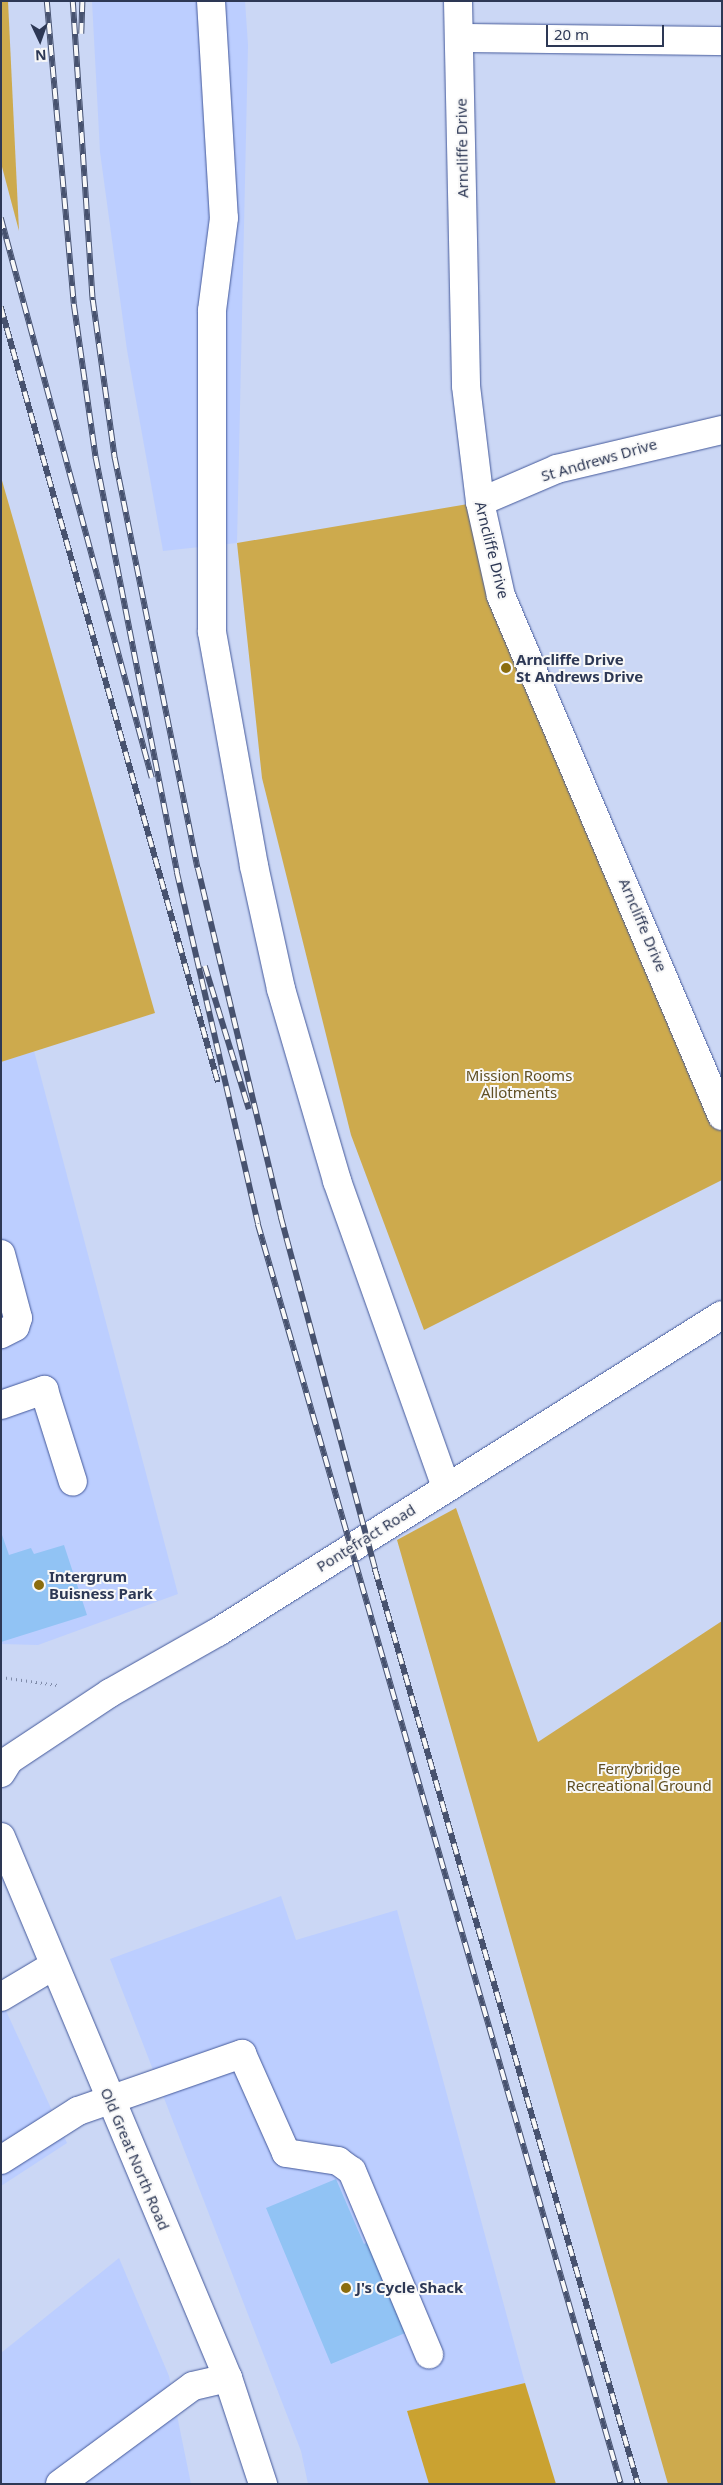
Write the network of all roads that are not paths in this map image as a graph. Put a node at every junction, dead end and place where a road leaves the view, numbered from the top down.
1 (211, 1) edge
2 (458, 1) edge
3 (460, 38) junction
4 (722, 40) edge
5 (722, 430) edge
6 (480, 502) junction
7 (722, 1116) edge
8 (1, 1254) edge
9 (722, 1315) edge
10 (1, 1334) edge
11 (1, 1405) edge
12 (73, 1482) dead end
13 (446, 1487) junction
14 (4, 1762) edge
15 (1, 1837) edge
16 (53, 1966) junction
17 (1, 1997) edge
18 (109, 2099) junction
19 (1, 2160) edge
20 (429, 2354) dead end
21 (228, 2378) junction
22 (60, 2484) edge
23 (263, 2484) edge

1 - 13 street
2 - 3 street, Arncliffe Drive
3 - 4 street
3 - 6 street, Arncliffe Drive
5 - 6 street, St Andrews Drive
6 - 7 street, Arncliffe Drive
8 - 10 street
9 - 13 street, Pontefract Road
11 - 12 street
13 - 14 street, Pontefract Road
15 - 16 street, Old Great North Road
16 - 17 street
16 - 18 street, Old Great North Road
18 - 19 street
18 - 20 street
18 - 21 street, Old Great North Road
21 - 22 street
21 - 23 street, Old Great North Road

